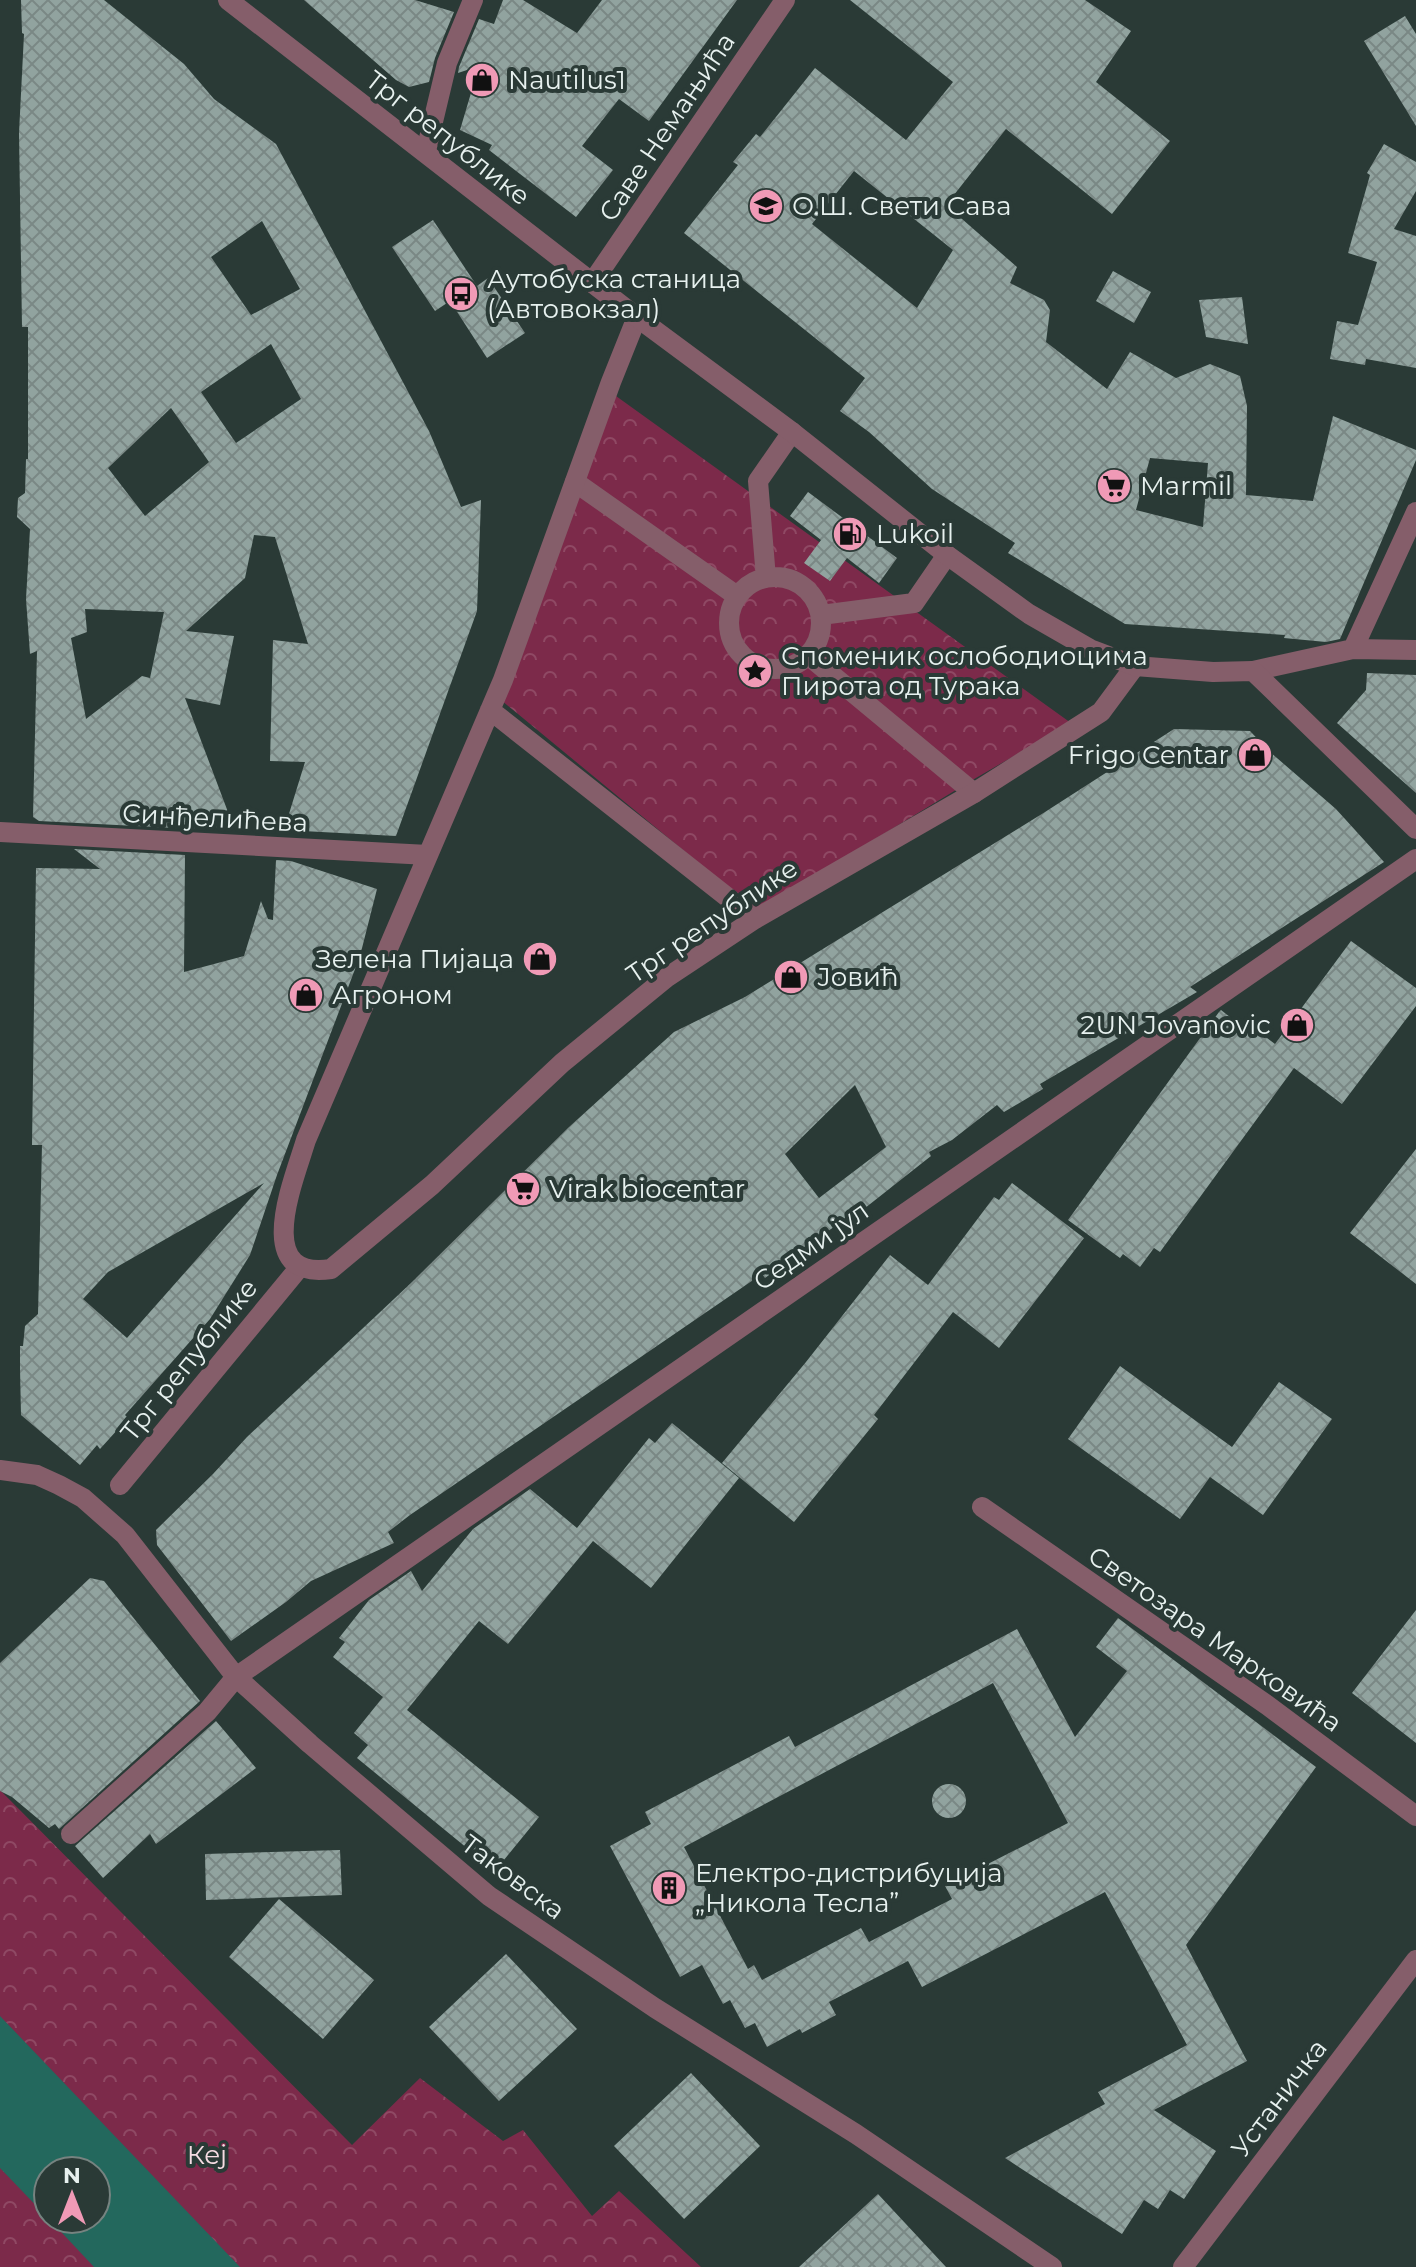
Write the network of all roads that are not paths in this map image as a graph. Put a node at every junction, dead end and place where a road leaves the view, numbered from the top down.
1 (228, 0) edge
2 (473, 0) edge
3 (785, 0) edge
4 (426, 151) junction
5 (592, 283) junction
6 (637, 317) junction
7 (792, 432) junction
8 (575, 482) junction
9 (1416, 512) edge
10 (947, 555) junction
11 (766, 578) junction
12 (737, 596) junction
13 (821, 615) junction
14 (1353, 649) junction
15 (1416, 650) edge
16 (809, 656) junction
17 (1135, 666) junction
18 (1253, 671) junction
19 (490, 710) junction
20 (974, 793) junction
21 (1416, 829) edge
22 (0, 832) edge
23 (428, 855) junction
24 (1416, 859) edge
25 (755, 919) junction
26 (299, 1268) junction
27 (0, 1470) edge
28 (120, 1485) dead end
29 (982, 1507) dead end
30 (236, 1677) junction
31 (1416, 1816) edge
32 (71, 1834) dead end
33 (1416, 1960) edge
34 (1052, 2267) edge
35 (1183, 2267) edge

1 - 4 street, Трг републике
2 - 4 street
3 - 5 street, Саве Немањића
4 - 5 street, Трг републике
5 - 6 street, Трг републике
6 - 7 street, Трг републике
6 - 8 street
7 - 10 street, Трг републике
7 - 11 street
8 - 12 street
8 - 19 street
9 - 14 street
10 - 13 street
10 - 17 street, Трг републике
11 - 12 street
11 - 13 street
12 - 16 street
13 - 16 street
14 - 15 street, Трг републике
14 - 18 street, Трг републике
16 - 20 street
17 - 18 street, Трг републике
17 - 20 street, Трг републике
18 - 21 street
19 - 23 street
19 - 25 street
20 - 25 street, Трг републике
22 - 23 street, Синђелићева
23 - 26 street
24 - 30 street, Седми јул
25 - 26 street, Трг републике
26 - 28 street, Трг републике
27 - 30 street, Таковска
29 - 31 street, Светозара Марковића
30 - 32 street, Седми јул
30 - 34 street, Таковска
33 - 35 street, Устаничка

